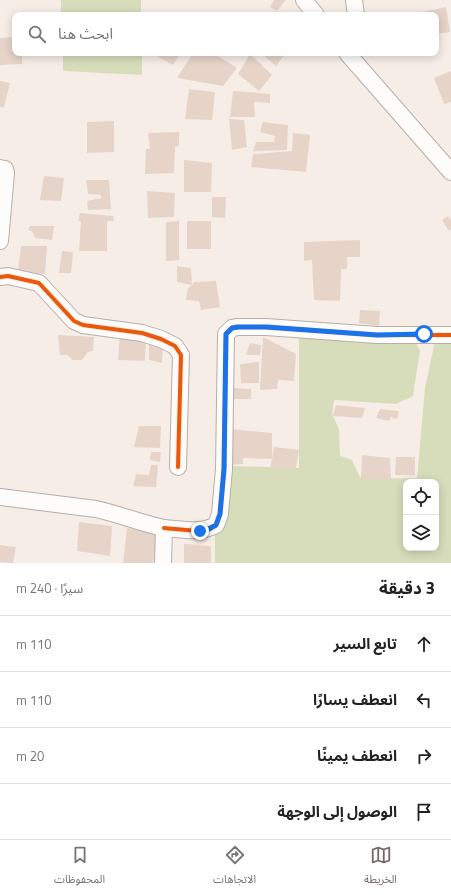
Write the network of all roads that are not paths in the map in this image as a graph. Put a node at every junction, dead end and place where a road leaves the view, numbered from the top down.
1 (304, 0) edge
2 (354, 0) edge
3 (314, 12) edge
4 (356, 12) edge
5 (360, 60) edge
6 (0, 168) edge
7 (451, 172) edge
8 (0, 241) edge
9 (0, 277) edge
10 (451, 335) edge
11 (178, 467) dead end
12 (0, 497) edge
13 (164, 528) junction
14 (163, 563) edge

1 - 3 street
2 - 4 street
5 - 7 street
6 - 8 street
9 - 11 street
10 - 13 street
12 - 13 street
13 - 14 street

